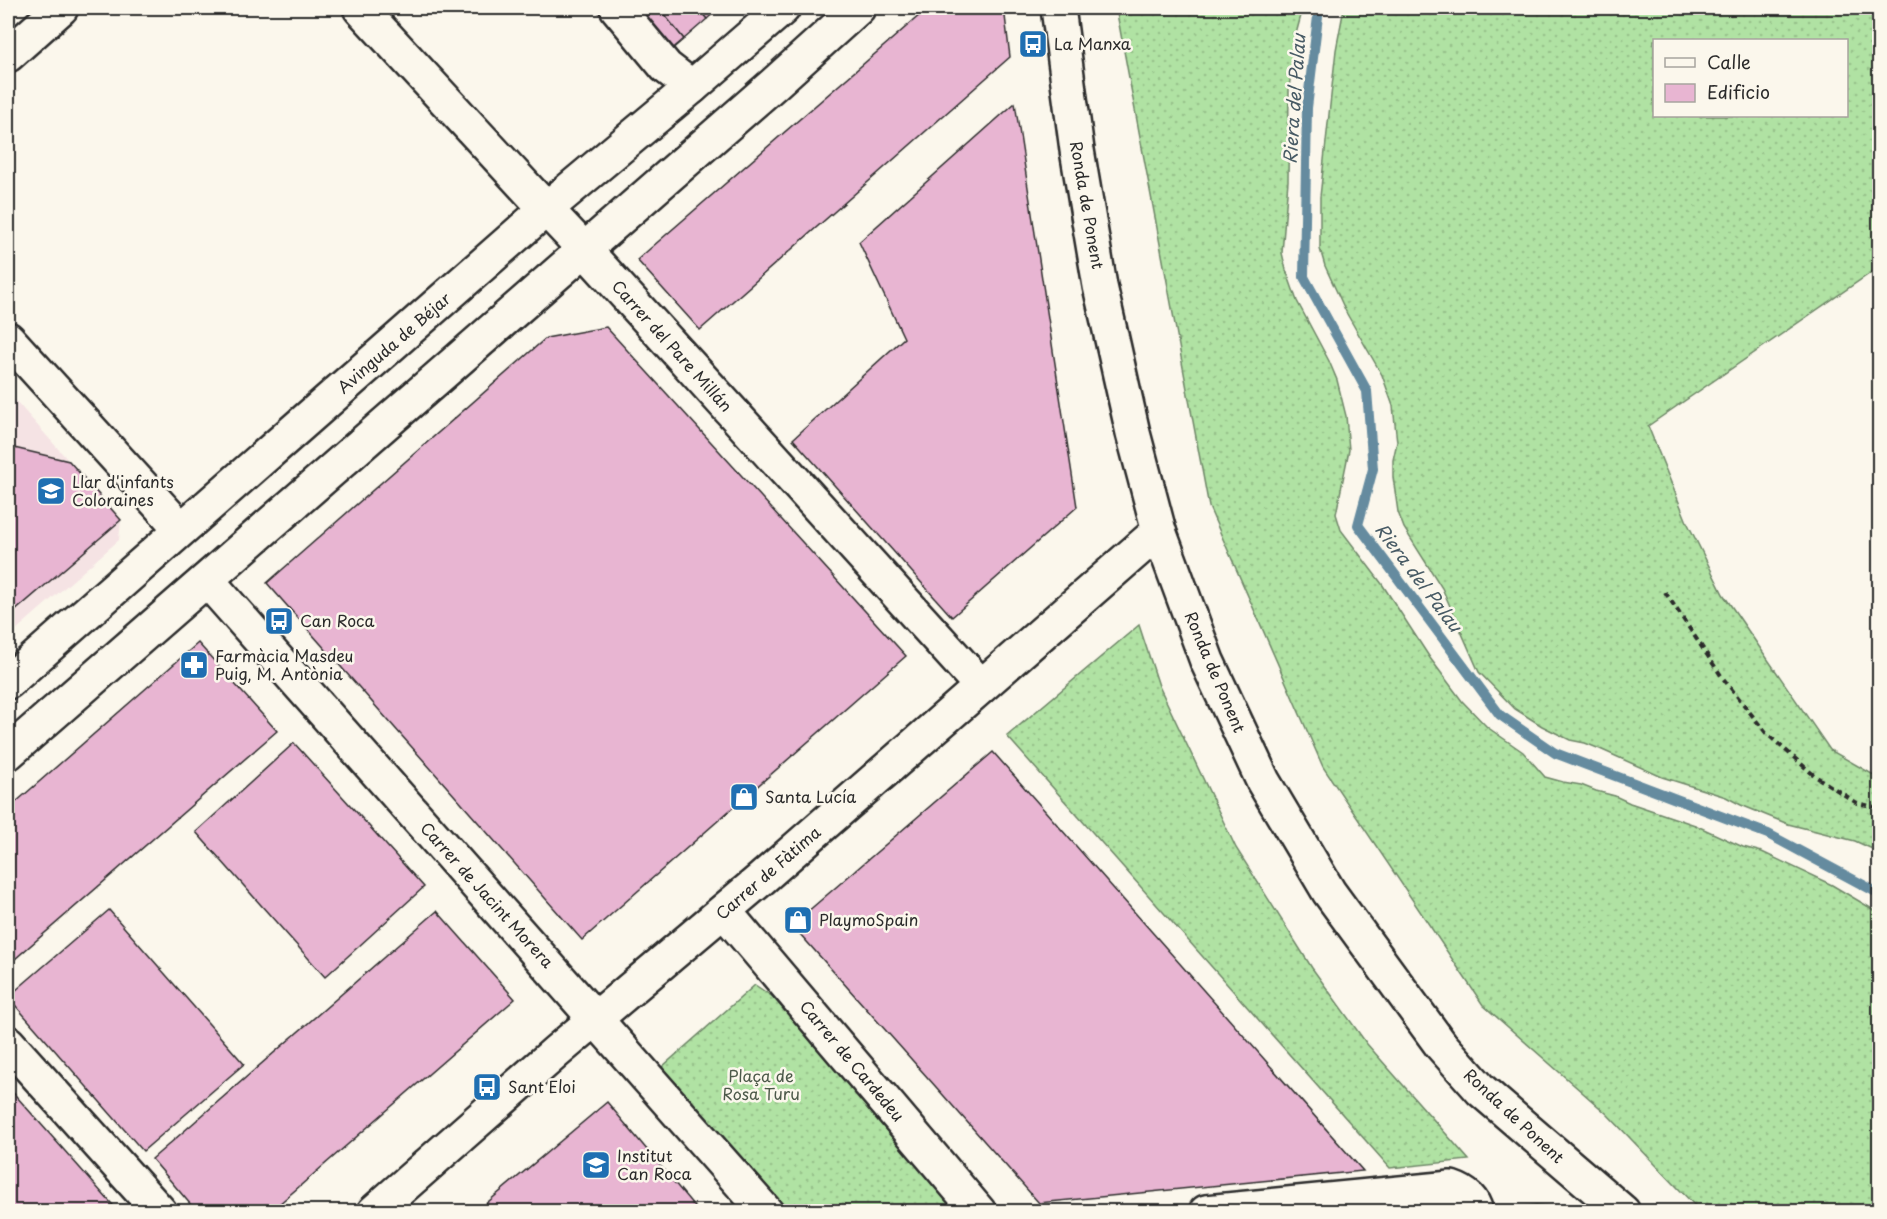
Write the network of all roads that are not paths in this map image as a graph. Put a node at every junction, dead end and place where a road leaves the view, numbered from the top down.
1 (61, 8) edge
2 (360, 8) edge
3 (617, 8) edge
4 (783, 8) edge
5 (827, 8) edge
6 (858, 8) edge
7 (1058, 8) edge
8 (8, 55) edge
9 (774, 84) junction
10 (692, 87) junction
11 (546, 209) junction
12 (584, 249) junction
13 (8, 339) edge
14 (181, 529) junction
15 (1159, 531) junction
16 (207, 580) junction
17 (8, 682) edge
18 (981, 686) junction
19 (8, 753) edge
20 (724, 911) junction
21 (596, 1018) junction
22 (8, 1043) edge
23 (1213, 1211) edge
24 (160, 1212) edge
25 (374, 1212) edge
26 (766, 1212) edge
27 (979, 1212) edge
28 (1476, 1212) edge
29 (1623, 1212) edge

1 - 8 street
2 - 11 street, Carrer del Pare Millán
3 - 10 street
4 - 10 street, Avinguda de Béjar
5 - 9 street
6 - 9 street
7 - 15 street, Ronda de Ponent
9 - 12 street
10 - 11 street, Avinguda de Béjar
11 - 12 street, Carrer del Pare Millán
11 - 14 street, Avinguda de Béjar
12 - 16 street
12 - 18 street, Carrer del Pare Millán
13 - 14 street
14 - 17 street, Avinguda de Béjar
15 - 18 street, Carrer de Fàtima
15 - 29 street, Ronda de Ponent
16 - 19 street
16 - 21 street, Carrer de Jacint Morera
18 - 20 street, Carrer de Fàtima
20 - 21 street, Carrer de Fàtima
20 - 27 street, Carrer de Cardedeu
21 - 25 street, Carrer de Fàtima
21 - 26 street, Carrer de Jacint Morera
22 - 24 street
23 - 28 street

